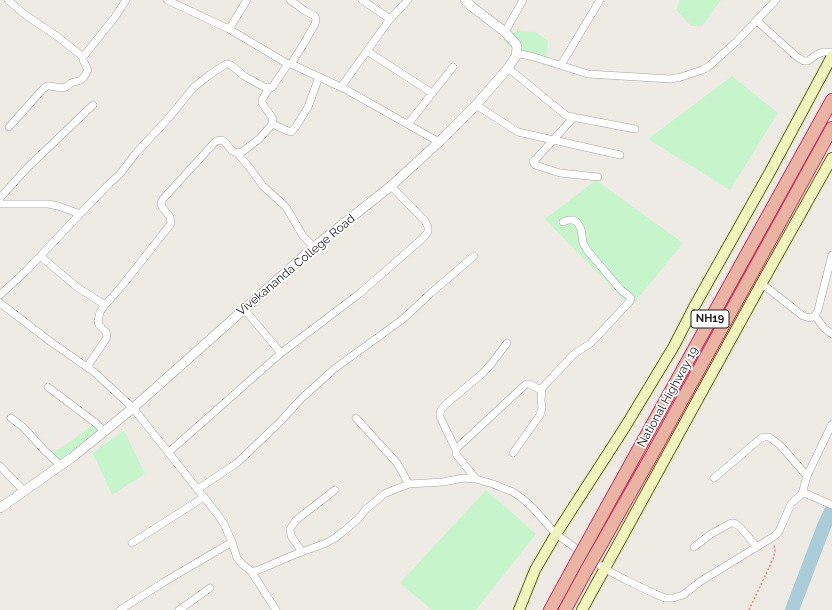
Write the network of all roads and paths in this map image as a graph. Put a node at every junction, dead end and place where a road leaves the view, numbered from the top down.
1 (8, 0) edge
2 (126, 0) edge
3 (168, 0) edge
4 (247, 0) edge
5 (290, 0) edge
6 (362, 0) edge
7 (408, 0) edge
8 (465, 0) edge
9 (523, 0) edge
10 (600, 0) edge
11 (776, 0) edge
12 (390, 19) junction
13 (757, 21) junction
14 (229, 29) junction
15 (505, 32) junction
16 (367, 51) junction
17 (832, 52) edge
18 (516, 54) junction
19 (832, 56) edge
20 (83, 57) junction
21 (290, 64) junction
22 (561, 65) junction
23 (453, 67) dead end
24 (508, 68) junction
25 (319, 77) junction
26 (341, 87) junction
27 (269, 88) junction
28 (432, 93) junction
29 (832, 100) edge
30 (93, 105) dead end
31 (476, 105) junction
32 (574, 117) junction
33 (272, 124) junction
34 (408, 124) junction
35 (9, 127) dead end
36 (832, 128) edge
37 (634, 129) dead end
38 (552, 140) junction
39 (440, 142) junction
40 (237, 153) junction
41 (620, 155) dead end
42 (832, 158) edge
43 (598, 177) dead end
44 (391, 186) junction
45 (0, 198) edge
46 (0, 204) edge
47 (80, 214) junction
48 (563, 222) dead end
49 (314, 247) junction
50 (832, 255) edge
51 (40, 256) junction
52 (474, 256) dead end
53 (766, 287) dead end
54 (0, 295) edge
55 (0, 303) edge
56 (105, 305) junction
57 (244, 309) junction
58 (815, 316) junction
59 (832, 334) edge
60 (507, 343) dead end
61 (282, 353) junction
62 (87, 367) junction
63 (48, 387) dead end
64 (542, 388) junction
65 (134, 408) junction
66 (11, 418) dead end
67 (356, 418) dead end
68 (832, 424) edge
69 (104, 432) junction
70 (456, 450) junction
71 (169, 452) junction
72 (513, 453) dead end
73 (60, 465) junction
74 (0, 466) edge
75 (807, 476) junction
76 (714, 478) dead end
77 (476, 479) junction
78 (409, 484) junction
79 (198, 489) junction
80 (335, 490) dead end
81 (24, 491) junction
82 (805, 494) junction
83 (204, 497) junction
84 (832, 505) edge
85 (0, 508) edge
86 (556, 534) junction
87 (773, 537) junction
88 (232, 542) junction
89 (132, 543) dead end
90 (694, 547) dead end
91 (757, 547) junction
92 (302, 552) junction
93 (605, 569) junction
94 (251, 570) junction
95 (210, 588) dead end
96 (120, 610) edge
97 (179, 610) edge
98 (276, 610) edge
99 (518, 610) edge
100 (550, 610) edge
101 (565, 610) edge
102 (582, 610) edge
103 (749, 610) edge

1 - 20 street
2 - 20 street
3 - 14 street
4 - 14 street
5 - 21 street
6 - 12 street
7 - 12 street
8 - 15 street
9 - 15 street
10 - 22 street
11 - 13 street
12 - 16 street
13 - 17 street
13 - 22 street
14 - 21 street
15 - 18 street
16 - 26 street
16 - 28 street
18 - 22 street
18 - 24 street, Vivekananda College Road
19 - 86 main road
20 - 35 street
21 - 25 street
21 - 27 street
23 - 28 street
24 - 31 street, Vivekananda College Road
24 - 32 street
25 - 26 street
25 - 33 street
26 - 34 street
27 - 33 street
27 - 47 street
28 - 34 street
29 - 100 highway, National Highway 19 / NH19, bridge
30 - 45 street
31 - 38 street
31 - 39 street, Vivekananda College Road
32 - 37 street
32 - 38 street
33 - 40 street
34 - 39 street
36 - 101 highway, NH19, bridge
38 - 41 street
38 - 43 street
39 - 44 street, Vivekananda College Road
40 - 49 street
40 - 56 street
42 - 93 main road
44 - 49 street, Vivekananda College Road
44 - 61 street
46 - 47 street
47 - 51 street
48 - 64 street
49 - 57 street, Vivekananda College Road
50 - 58 street
51 - 54 street
51 - 56 street
52 - 79 street
53 - 58 street
55 - 62 street
56 - 62 street
57 - 61 street
57 - 65 street, Vivekananda College Road
58 - 59 street
60 - 70 street
61 - 71 street
62 - 65 street
63 - 69 street
64 - 70 street
64 - 72 street
65 - 69 street, Vivekananda College Road
65 - 71 street
66 - 73 street
67 - 78 street
68 - 75 street
69 - 73 street, Vivekananda College Road
70 - 77 street
71 - 79 street
73 - 81 street, Vivekananda College Road
74 - 81 street
75 - 76 street
75 - 82 street
77 - 78 street
77 - 86 street
78 - 92 street
79 - 83 street
80 - 92 street
81 - 85 street, Vivekananda College Road
82 - 84 street
82 - 87 street
83 - 88 street
83 - 89 street
86 - 93 street
86 - 99 main road
87 - 91 street
87 - 103 path
88 - 94 street
88 - 96 street
90 - 91 street
91 - 93 street
92 - 94 street
93 - 102 main road
94 - 98 street
95 - 97 street

